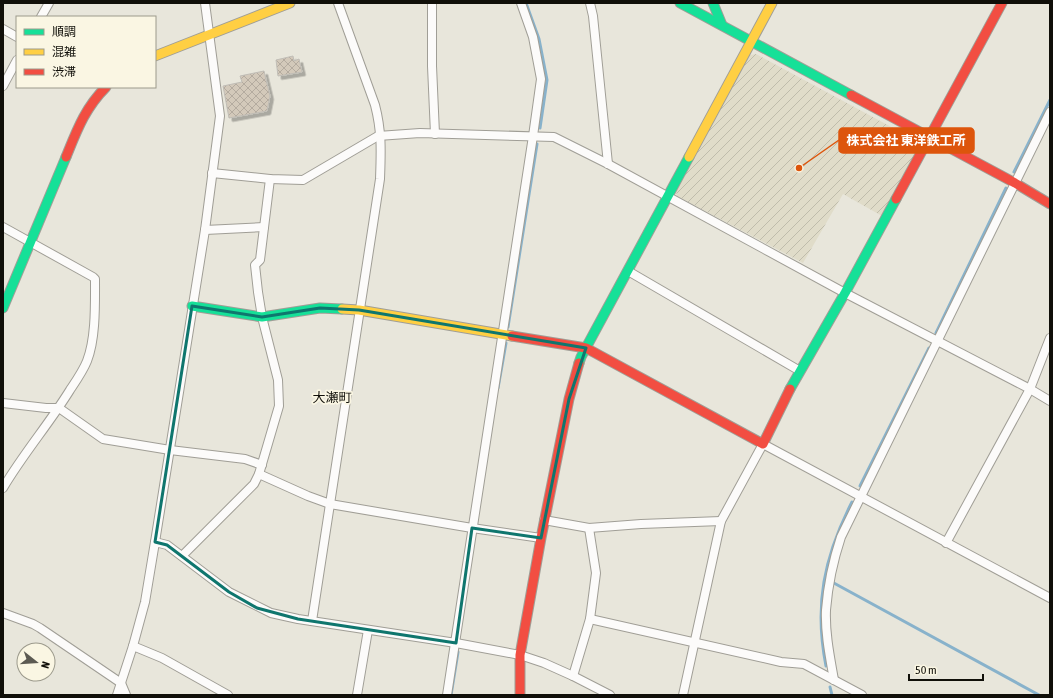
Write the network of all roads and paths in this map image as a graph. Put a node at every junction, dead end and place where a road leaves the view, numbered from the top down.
1 (49, 3) edge
2 (205, 3) edge
3 (290, 3) edge
4 (338, 3) edge
5 (432, 3) edge
6 (521, 3) edge
7 (590, 3) edge
8 (680, 3) edge
9 (713, 3) edge
10 (772, 3) edge
11 (1002, 3) edge
12 (42, 16) edge
13 (722, 25) junction
14 (3, 29) edge
15 (209, 34) junction
16 (16, 36) edge
17 (751, 42) junction
18 (156, 56) edge
19 (16, 62) edge
20 (3, 86) edge
21 (104, 88) edge
22 (1050, 112) edge
23 (435, 134) junction
24 (381, 136) junction
25 (533, 136) junction
26 (929, 138) junction
27 (608, 164) junction
28 (212, 173) junction
29 (270, 179) junction
30 (1015, 183) junction
31 (667, 196) junction
32 (1050, 204) edge
33 (3, 227) edge
34 (264, 227) junction
35 (205, 230) junction
36 (29, 242) junction
37 (628, 271) junction
38 (845, 293) junction
39 (192, 306) junction
40 (3, 308) edge
41 (359, 310) junction
42 (262, 316) junction
43 (503, 334) junction
44 (1050, 338) edge
45 (937, 341) junction
46 (586, 348) junction
47 (800, 371) junction
48 (1030, 389) junction
49 (1050, 401) edge
50 (3, 403) edge
51 (59, 408) junction
52 (763, 444) junction
53 (170, 450) junction
54 (262, 465) junction
55 (259, 474) junction
56 (3, 488) edge
57 (860, 497) junction
58 (330, 504) junction
59 (544, 520) junction
60 (721, 521) junction
61 (472, 528) junction
62 (589, 528) junction
63 (541, 538) junction
64 (155, 542) junction
65 (946, 543) junction
66 (182, 556) junction
67 (1050, 598) edge
68 (3, 613) edge
69 (590, 619) junction
70 (312, 621) junction
71 (368, 630) junction
72 (695, 642) junction
73 (456, 643) junction
74 (133, 646) junction
75 (520, 655) junction
76 (573, 676) junction
77 (834, 680) junction
78 (121, 683) junction
79 (117, 695) edge
80 (126, 695) edge
81 (226, 695) edge
82 (357, 695) edge
83 (447, 695) edge
84 (520, 695) edge
85 (610, 695) edge
86 (683, 695) edge
87 (862, 695) edge

1 - 12 street
2 - 15 street
3 - 15 street
4 - 24 street
5 - 23 street
6 - 25 street
7 - 27 street
8 - 13 street
9 - 13 street
10 - 17 street
11 - 26 street
13 - 17 street
14 - 16 street
15 - 18 street
15 - 28 street
17 - 26 street
17 - 31 street
19 - 20 street
21 - 36 street
22 - 30 street
23 - 24 street
23 - 25 street
24 - 29 street
24 - 41 street
25 - 27 street
25 - 43 street
26 - 30 street
26 - 38 street
27 - 31 street
28 - 29 street
28 - 35 street
29 - 34 street
30 - 32 street
30 - 45 street
31 - 37 street
31 - 38 street
33 - 36 street
34 - 35 street
34 - 42 street
35 - 39 street
36 - 40 street
36 - 51 street
37 - 46 street
37 - 47 street
38 - 45 street
38 - 47 street
39 - 42 street
39 - 53 street
41 - 42 street
41 - 43 street
41 - 58 street
42 - 54 street
43 - 46 street
43 - 61 street
44 - 48 street
45 - 48 street
45 - 57 street
46 - 52 street
46 - 59 street
47 - 52 street
48 - 49 street
48 - 65 street
50 - 51 street
51 - 53 street
51 - 56 street
52 - 57 street
52 - 60 street
53 - 54 street
53 - 64 street
54 - 55 street
55 - 58 street
55 - 66 street
57 - 65 street
57 - 77 street
58 - 61 street
58 - 70 street
59 - 62 street
59 - 63 street
60 - 62 street
60 - 72 street
61 - 63 street
61 - 73 street
62 - 69 street
63 - 75 street
64 - 66 street
64 - 74 street
65 - 67 street
66 - 70 street
68 - 78 street
69 - 72 street
69 - 76 street
70 - 71 street
71 - 73 street
71 - 82 street
72 - 77 street
72 - 86 street
73 - 75 street
73 - 83 street
74 - 78 street
74 - 81 street
75 - 76 street
75 - 84 street
76 - 85 street
77 - 87 street
78 - 79 street
78 - 80 street

